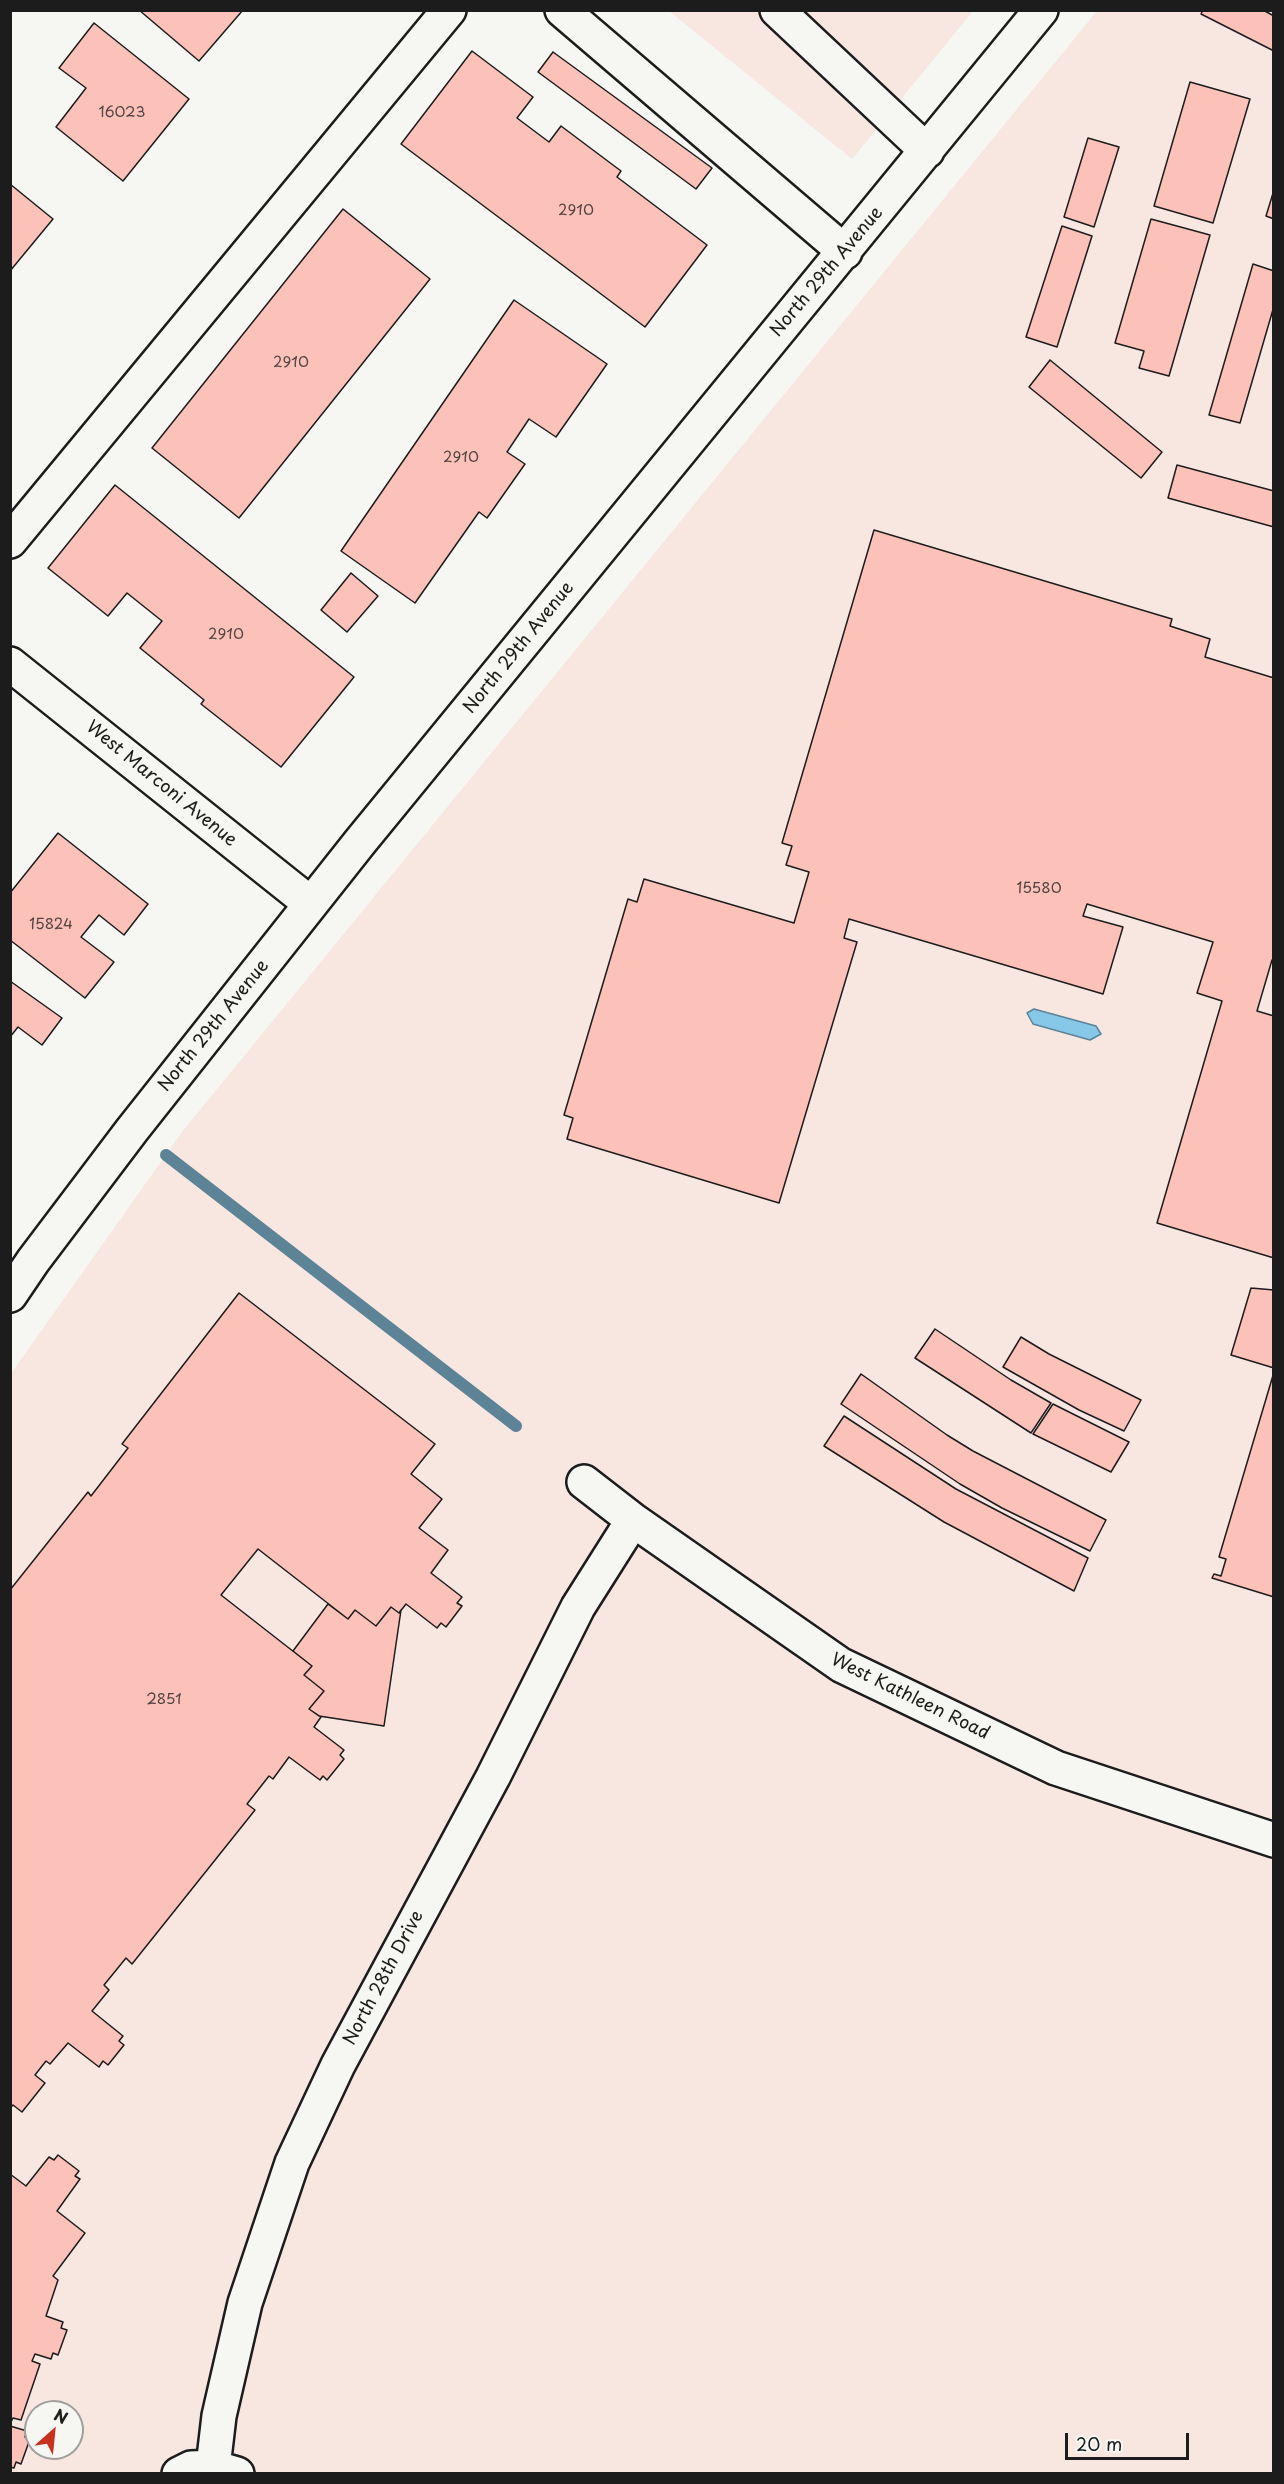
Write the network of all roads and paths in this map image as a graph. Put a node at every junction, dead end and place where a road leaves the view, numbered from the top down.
1 (449, 10) edge
2 (562, 10) edge
3 (777, 10) edge
4 (1041, 10) edge
5 (927, 150) junction
6 (844, 252) junction
7 (10, 541) edge
8 (10, 664) edge
9 (311, 904) junction
10 (10, 1295) edge
11 (584, 1482) dead end
12 (633, 1520) junction
13 (1274, 1840) edge
14 (225, 2470) edge
15 (179, 2474) edge

1 - 7 street
2 - 6 street
3 - 5 street
4 - 5 street, North 29th Avenue
5 - 6 street, North 29th Avenue
6 - 9 street, North 29th Avenue
8 - 9 street, West Marconi Avenue
9 - 10 street, North 29th Avenue
11 - 12 street, West Kathleen Road
12 - 13 street, West Kathleen Road
12 - 14 street, North 28th Drive
14 - 15 street, North 28th Drive

